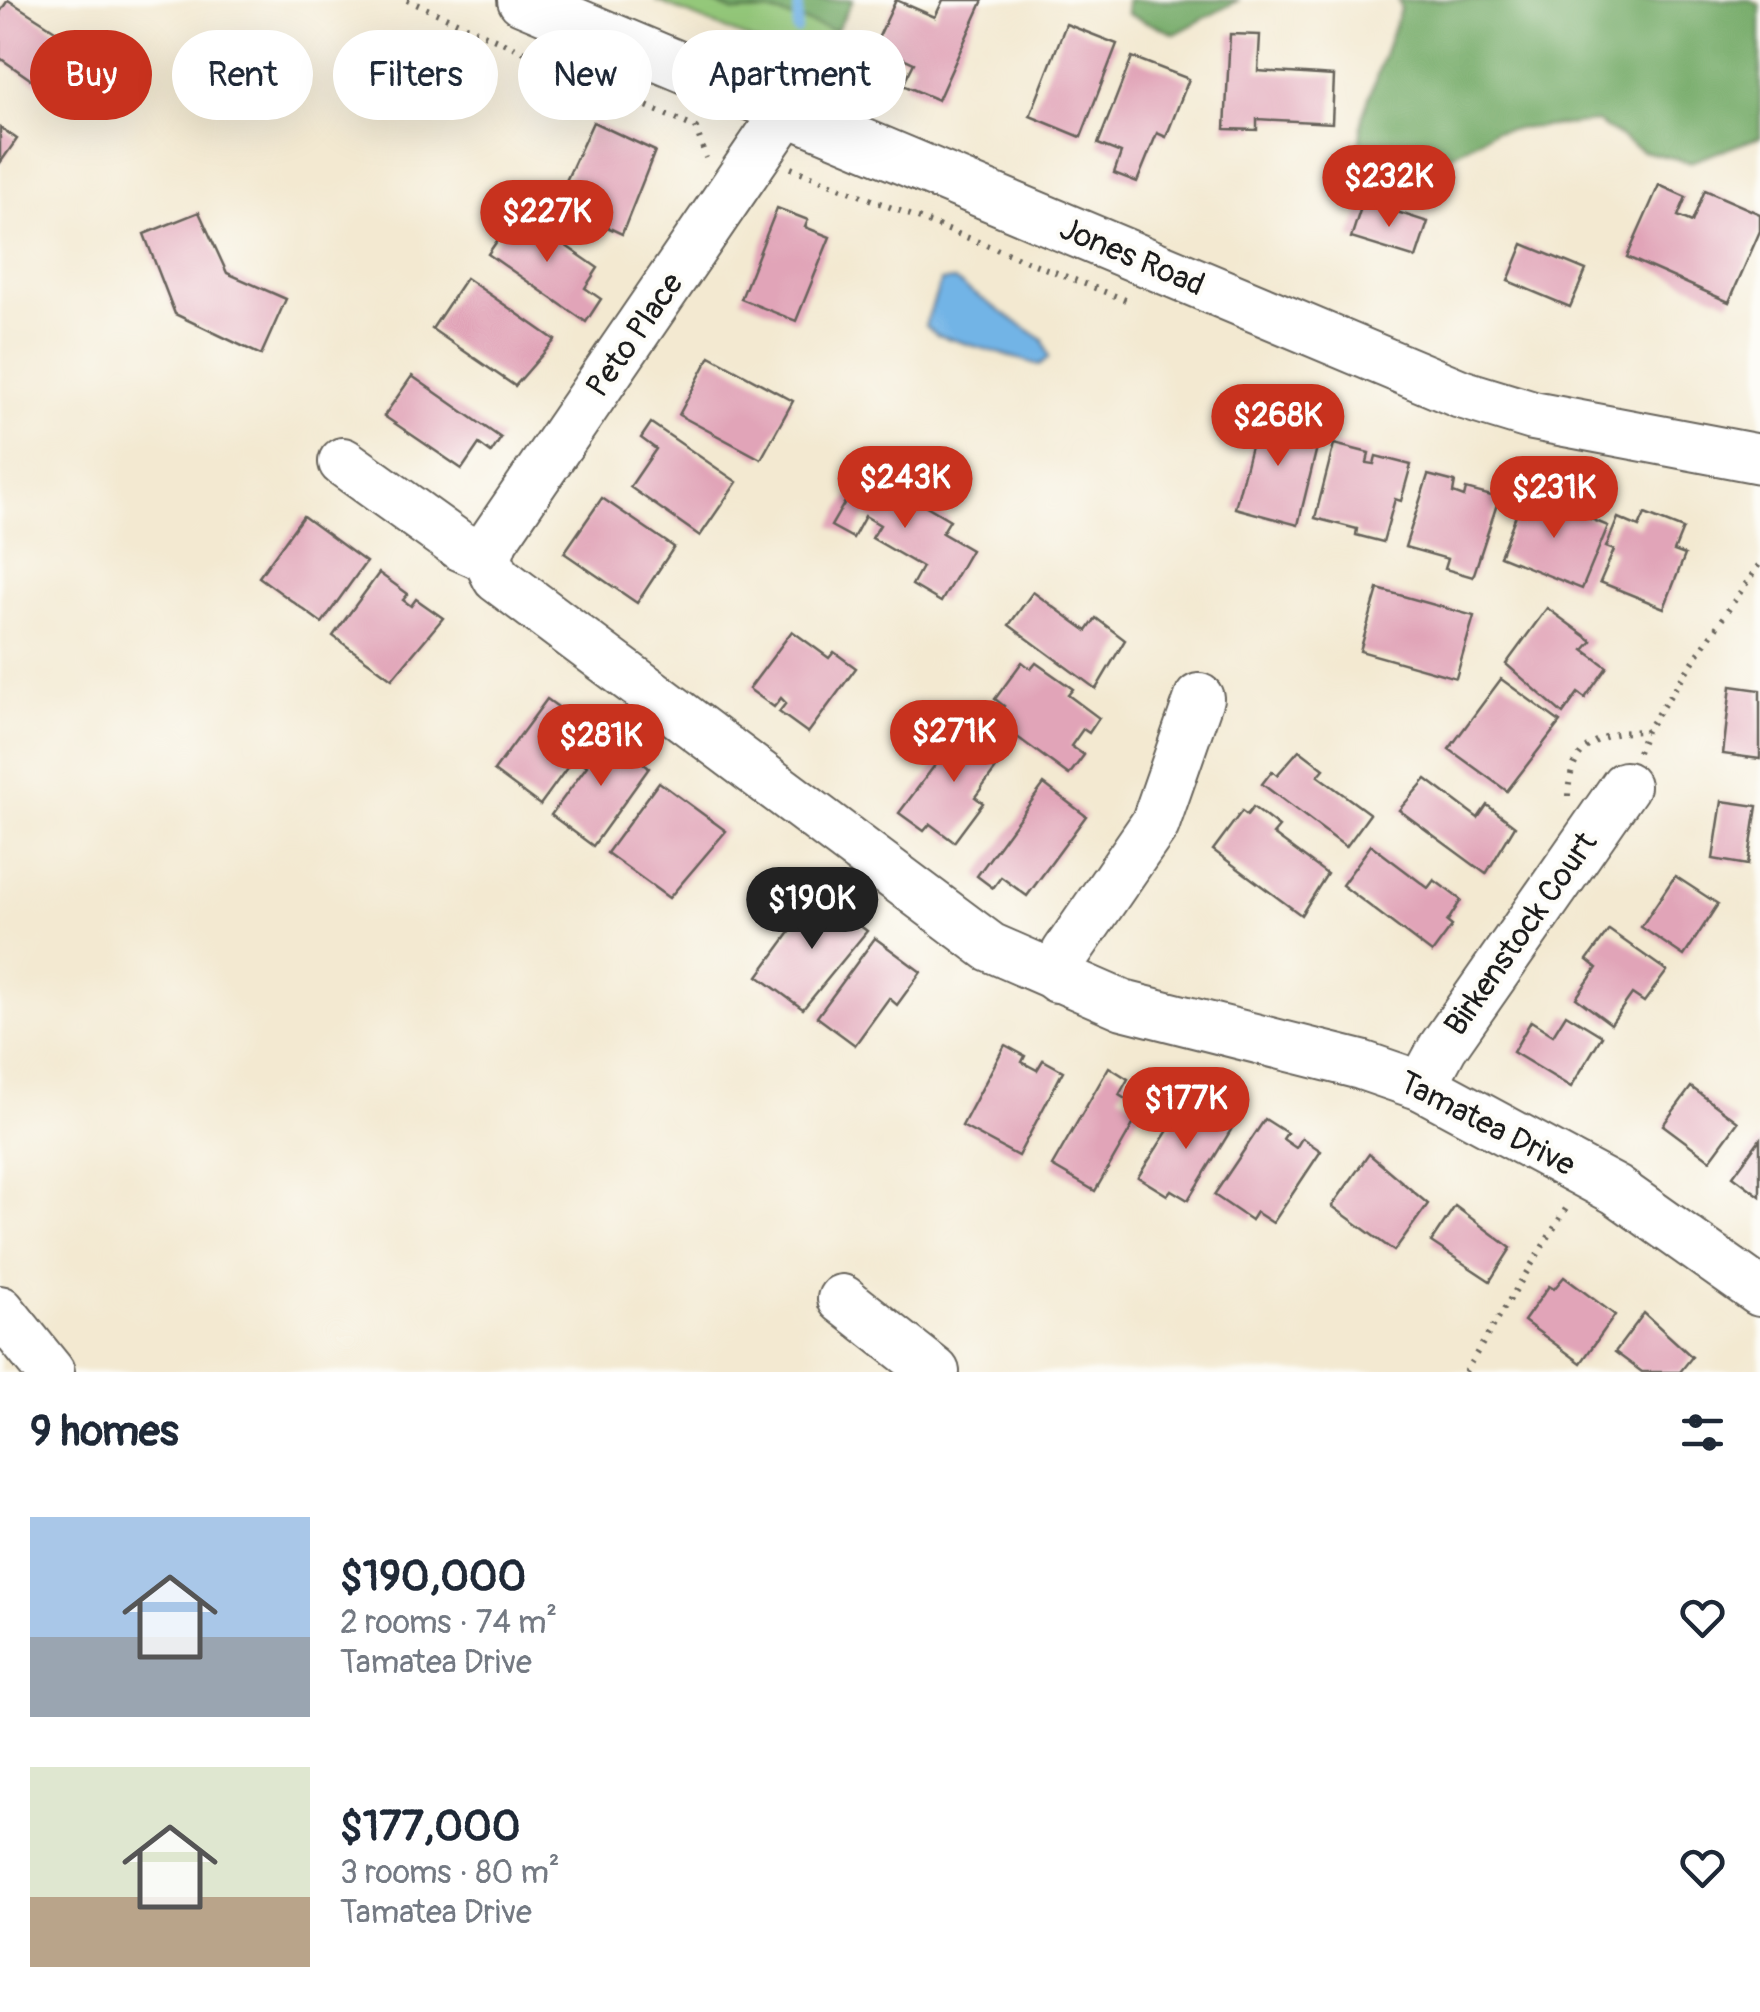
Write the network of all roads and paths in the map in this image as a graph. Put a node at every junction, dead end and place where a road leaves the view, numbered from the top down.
1 (406, 0) edge
2 (522, 0) edge
3 (672, 64) edge
4 (794, 120) edge
5 (795, 120) edge
6 (803, 120) edge
7 (785, 166) dead end
8 (732, 195) junction
9 (1760, 459) edge
10 (343, 462) dead end
11 (486, 558) junction
12 (1760, 563) edge
13 (1199, 698) dead end
14 (1646, 731) junction
15 (1624, 786) joint
16 (1568, 806) dead end
17 (1057, 978) junction
18 (1422, 1086) junction
19 (1588, 1174) junction
20 (1760, 1292) edge
21 (842, 1299) dead end
22 (0, 1310) edge
23 (50, 1372) edge
24 (936, 1372) edge
25 (1464, 1372) edge

1 - 8 path
2 - 3 street, Jones Road
4 - 8 street, Peto Place
5 - 7 path
6 - 9 street, Jones Road
8 - 11 street, Peto Place
10 - 11 street, Tamatea Drive
11 - 17 street, Tamatea Drive
12 - 14 path
13 - 17 street
14 - 15 path
14 - 16 path
15 - 18 street, Birkenstock Court
17 - 18 street, Tamatea Drive
18 - 19 street, Tamatea Drive
19 - 20 street, Tamatea Drive
19 - 25 path
21 - 24 street
22 - 23 street

